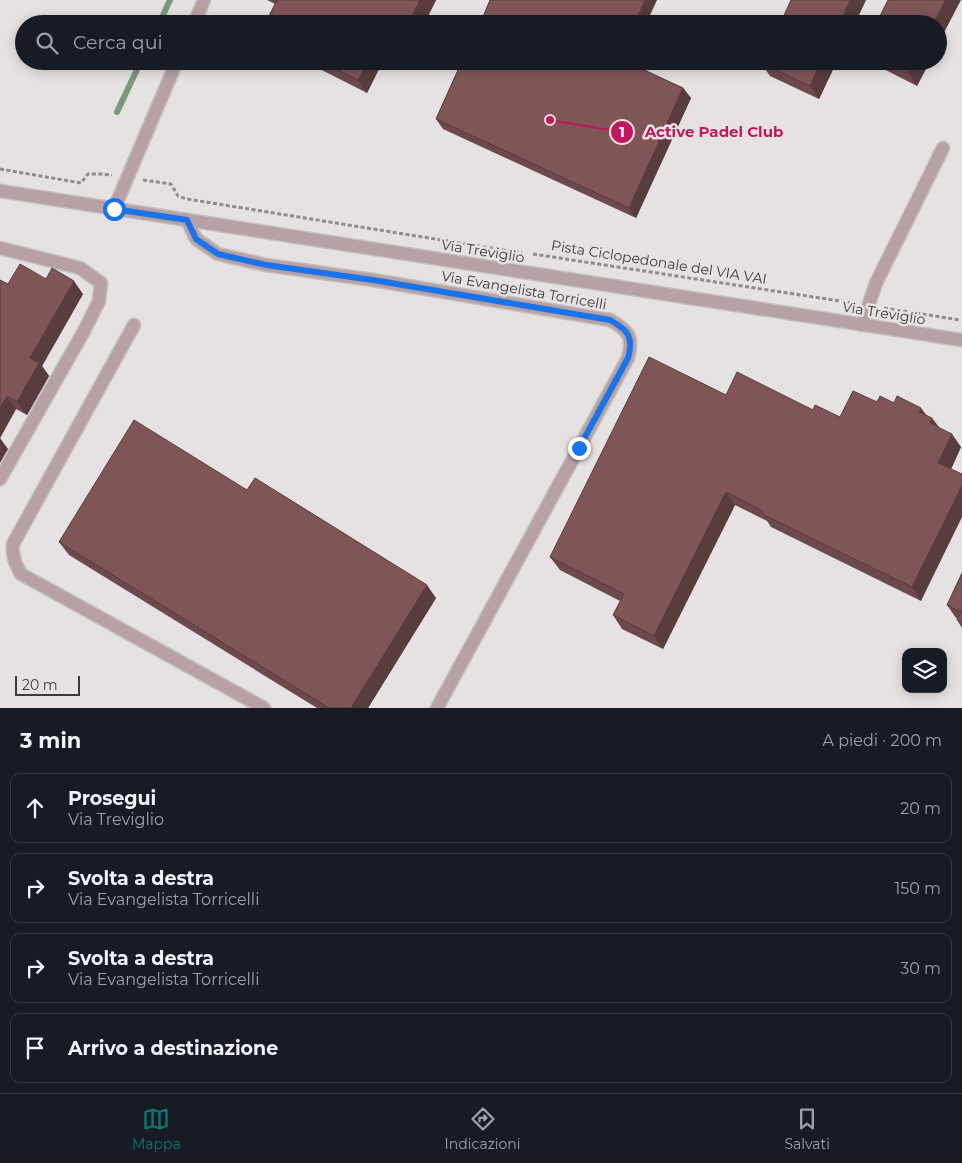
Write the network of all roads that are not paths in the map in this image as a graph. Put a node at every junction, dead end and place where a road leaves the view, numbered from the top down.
1 (204, 0) edge
2 (198, 15) edge
3 (173, 70) edge
4 (943, 148) dead end
5 (0, 192) edge
6 (114, 209) junction
7 (187, 220) junction
8 (0, 248) edge
9 (134, 325) dead end
10 (862, 325) junction
11 (962, 340) edge
12 (0, 478) edge
13 (264, 708) edge
14 (436, 708) edge

1 - 2 street
3 - 6 street
4 - 10 street
5 - 6 street, Via Treviglio
6 - 7 street, Via Treviglio
7 - 10 street, Via Treviglio
7 - 14 street, Via Evangelista Torricelli
8 - 12 street
9 - 13 street
10 - 11 street, Via Treviglio

